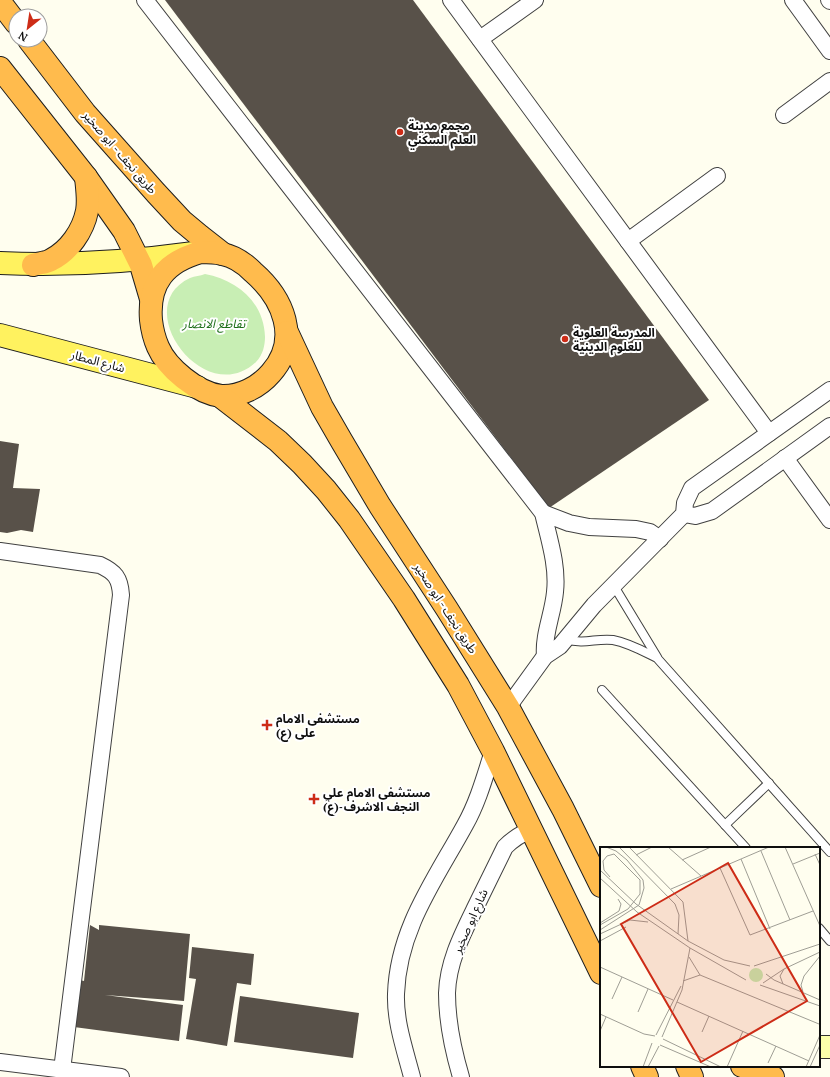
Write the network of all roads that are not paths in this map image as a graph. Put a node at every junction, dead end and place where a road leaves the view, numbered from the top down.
1 (145, 0) edge
2 (451, 0) edge
3 (535, 0) edge
4 (793, 0) edge
5 (0, 2) edge
6 (8, 12) edge
7 (480, 39) junction
8 (35, 48) edge
9 (830, 51) edge
10 (0, 68) edge
11 (830, 81) edge
12 (784, 115) dead end
13 (717, 176) dead end
14 (86, 177) junction
15 (628, 241) junction
16 (201, 252) junction
17 (223, 254) junction
18 (139, 261) junction
19 (0, 263) edge
20 (33, 265) junction
21 (151, 299) junction
22 (287, 332) junction
23 (0, 334) edge
24 (197, 386) junction
25 (830, 390) edge
26 (220, 396) junction
27 (830, 426) edge
28 (769, 433) junction
29 (786, 458) junction
30 (543, 513) junction
31 (684, 514) junction
32 (830, 520) edge
33 (660, 539) junction
34 (0, 551) edge
35 (614, 586) junction
36 (566, 639) junction
37 (545, 656) junction
38 (657, 658) junction
39 (602, 690) dead end
40 (508, 707) junction
41 (493, 751) junction
42 (769, 783) junction
43 (725, 825) junction
44 (531, 830) junction
45 (745, 847) edge
46 (830, 852) edge
47 (600, 884) edge
48 (820, 929) edge
49 (830, 940) edge
50 (600, 971) edge
51 (0, 1062) edge
52 (642, 1067) edge
53 (687, 1067) edge
54 (745, 1067) edge
55 (62, 1070) junction
56 (121, 1077) edge
57 (412, 1077) edge
58 (461, 1077) edge
59 (647, 1077) edge
60 (692, 1077) edge
61 (773, 1077) edge

1 - 30 street
2 - 7 street
3 - 7 street
4 - 9 street
5 - 6 highway
7 - 15 street
8 - 17 highway, طريق نجف - ابو صخير
10 - 14 highway
11 - 12 street
13 - 15 street
14 - 18 highway
14 - 20 highway
15 - 28 street
16 - 17 highway
16 - 18 main road
16 - 21 highway
17 - 22 highway
18 - 20 main road
18 - 21 highway
19 - 20 main road
21 - 24 highway
22 - 26 highway
22 - 40 highway, طريق نجف - ابو صخير
23 - 24 main road, شارع المطار
24 - 26 highway
25 - 28 street
26 - 41 highway
27 - 29 street
28 - 31 street
29 - 31 street
29 - 32 street
30 - 33 street
30 - 37 street
31 - 33 street
33 - 35 street
34 - 55 street
35 - 36 street
35 - 38 lane
36 - 37 street
36 - 38 lane
37 - 40 street
38 - 42 lane
39 - 43 lane
40 - 47 highway, طريق نجف - ابو صخير
41 - 44 highway
41 - 57 street
42 - 43 lane
42 - 46 lane
43 - 45 lane
44 - 50 highway
44 - 58 street, شارع ابو صخير
48 - 49 lane
51 - 55 street
52 - 59 highway
53 - 60 highway
54 - 61 highway
55 - 56 street

